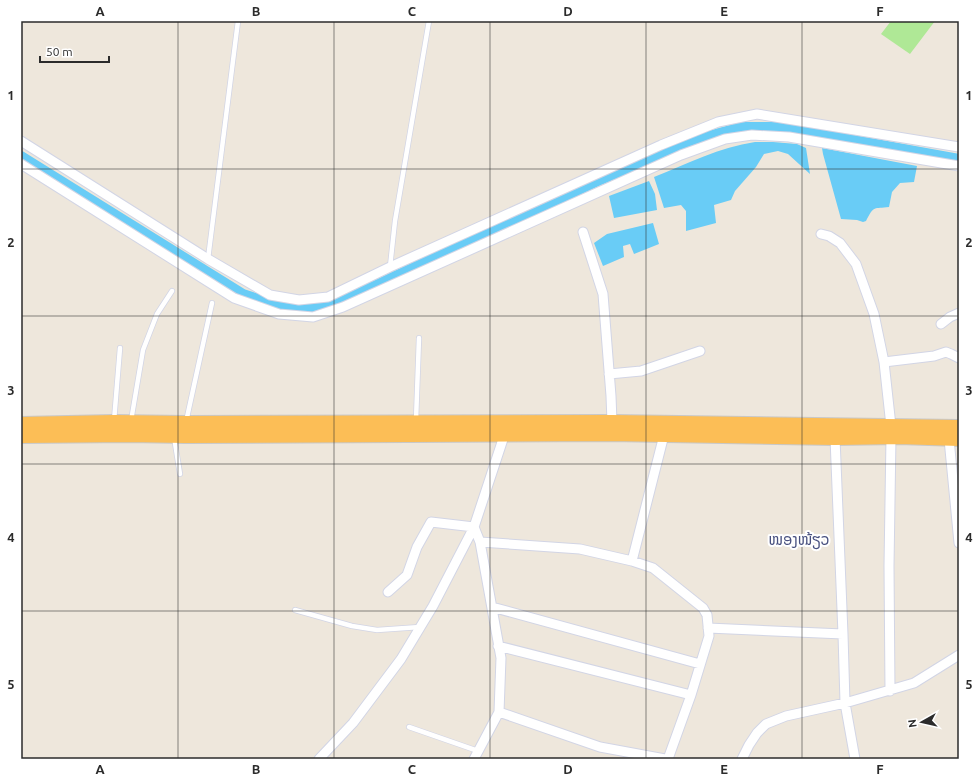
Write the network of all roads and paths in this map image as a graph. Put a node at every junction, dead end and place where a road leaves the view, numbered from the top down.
1 (238, 21) edge
2 (429, 21) edge
3 (21, 141) edge
4 (959, 147) edge
5 (21, 164) edge
6 (959, 166) edge
7 (583, 232) dead end
8 (821, 234) dead end
9 (208, 259) junction
10 (390, 267) junction
11 (172, 292) dead end
12 (212, 303) dead end
13 (959, 313) edge
14 (941, 324) dead end
15 (419, 338) dead end
16 (120, 348) dead end
17 (700, 351) dead end
18 (959, 358) edge
19 (884, 362) junction
20 (609, 374) junction
21 (114, 422) junction
22 (130, 422) junction
23 (416, 422) junction
24 (612, 422) junction
25 (185, 423) junction
26 (21, 424) edge
27 (959, 426) edge
28 (506, 429) junction
29 (891, 431) junction
30 (664, 435) junction
31 (21, 436) edge
32 (174, 436) junction
33 (835, 438) junction
34 (954, 439) edge
35 (180, 474) dead end
36 (474, 527) junction
37 (480, 542) junction
38 (959, 543) edge
39 (632, 561) junction
40 (388, 592) dead end
41 (492, 607) junction
42 (295, 610) dead end
43 (420, 627) junction
44 (708, 628) junction
45 (843, 634) junction
46 (498, 646) junction
47 (959, 655) edge
48 (700, 664) junction
49 (890, 691) junction
50 (691, 695) junction
51 (845, 703) junction
52 (499, 712) junction
53 (409, 727) dead end
54 (476, 755) edge
55 (319, 759) edge
56 (667, 759) edge
57 (742, 759) edge
58 (855, 759) edge

1 - 9 lane
2 - 10 lane
3 - 9 street
4 - 10 street
5 - 6 street
7 - 20 street
8 - 19 street
9 - 10 street
11 - 22 lane
12 - 25 lane
13 - 14 street
15 - 23 lane
16 - 21 lane
17 - 20 street
18 - 19 street
19 - 29 street
20 - 24 street
21 - 22 highway
21 - 26 highway
22 - 25 highway
23 - 25 highway
23 - 28 highway
24 - 28 highway
24 - 29 highway
27 - 29 highway
28 - 30 highway
28 - 32 highway
28 - 36 street
29 - 33 highway
29 - 34 highway
29 - 49 street
30 - 33 highway
30 - 39 street
31 - 32 highway
32 - 35 lane
33 - 45 street
34 - 38 street
36 - 37 street
36 - 40 street
36 - 43 street
37 - 39 street
37 - 41 street
39 - 44 street
41 - 46 street
41 - 48 street
42 - 43 lane
43 - 55 street
44 - 45 street
44 - 48 street
45 - 51 street
46 - 50 street
46 - 52 street
47 - 49 street
48 - 50 street
49 - 51 street
50 - 56 street
51 - 57 street
51 - 58 street
52 - 54 street
52 - 56 street
53 - 54 lane

